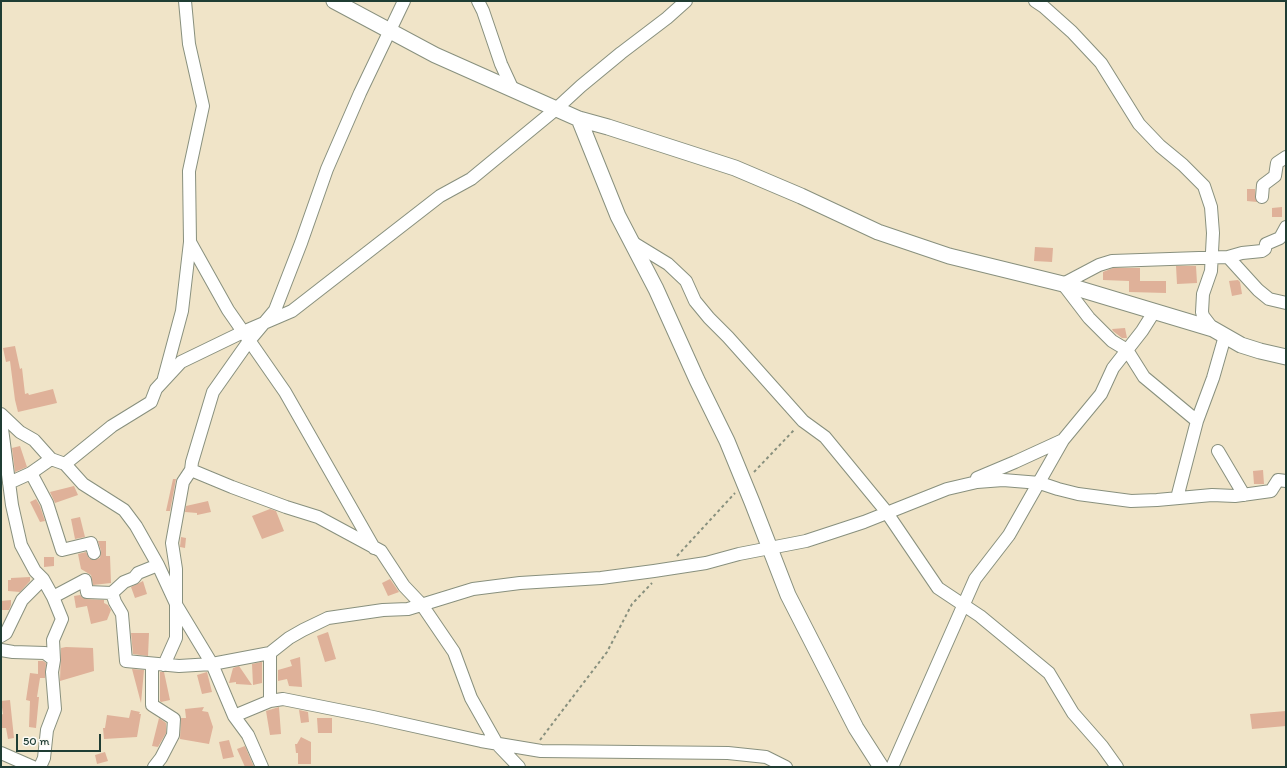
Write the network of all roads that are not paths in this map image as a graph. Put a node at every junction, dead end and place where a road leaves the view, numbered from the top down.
1 (186, 1) edge
2 (334, 1) edge
3 (404, 1) edge
4 (478, 1) edge
5 (686, 1) edge
6 (1035, 1) edge
7 (390, 31) junction
8 (512, 90) junction
9 (556, 109) junction
10 (579, 119) junction
11 (1286, 157) edge
12 (1262, 198) dead end
13 (1286, 227) edge
14 (190, 242) junction
15 (632, 242) junction
16 (1283, 243) edge
17 (1228, 257) junction
18 (1212, 258) junction
19 (1063, 284) junction
20 (1286, 303) edge
21 (1154, 312) junction
22 (264, 323) junction
23 (1219, 332) junction
24 (246, 336) junction
25 (1127, 350) junction
26 (1286, 357) edge
27 (163, 381) junction
28 (1, 414) edge
29 (1, 421) edge
30 (1197, 421) junction
31 (1063, 440) junction
32 (1218, 451) dead end
33 (51, 458) junction
34 (65, 464) junction
35 (191, 470) junction
36 (31, 473) junction
37 (1286, 481) edge
38 (9, 483) junction
39 (1040, 483) junction
40 (954, 488) junction
41 (1244, 495) junction
42 (1177, 498) junction
43 (886, 513) junction
44 (375, 548) junction
45 (770, 548) junction
46 (94, 553) dead end
47 (158, 565) junction
48 (44, 579) junction
49 (112, 593) junction
50 (53, 597) junction
51 (963, 604) junction
52 (422, 605) junction
53 (177, 606) junction
54 (1, 636) edge
55 (1, 650) edge
56 (270, 653) junction
57 (54, 660) junction
58 (212, 664) junction
59 (158, 665) junction
60 (270, 701) junction
61 (234, 716) junction
62 (497, 744) junction
63 (1, 753) edge
64 (33, 767) edge
65 (40, 767) edge
66 (154, 767) edge
67 (262, 767) edge
68 (519, 767) edge
69 (786, 767) edge
70 (881, 767) edge
71 (892, 767) edge
72 (1117, 767) edge

1 - 14 street
2 - 7 street
3 - 7 street
4 - 8 street
5 - 9 street
6 - 18 street
7 - 8 street
7 - 22 street
8 - 9 street
9 - 10 street
9 - 22 street
10 - 15 street
10 - 19 street
11 - 12 street
13 - 16 street
14 - 24 street
14 - 27 street
15 - 43 street
15 - 45 street
16 - 17 street
17 - 18 street
17 - 20 street
18 - 19 street
18 - 23 street
19 - 21 street
19 - 25 street
21 - 23 street
21 - 25 street
22 - 24 street
23 - 26 street
23 - 30 street
24 - 27 street
24 - 35 street
24 - 44 street
25 - 30 street
25 - 31 street
27 - 34 street
28 - 33 street
29 - 38 street
30 - 42 street
31 - 39 street
31 - 40 street
32 - 41 street
33 - 34 street
33 - 36 street
34 - 47 street
35 - 44 street
35 - 53 street
36 - 38 street
36 - 46 street
37 - 41 street
38 - 48 street
39 - 40 street
39 - 42 street
39 - 51 street
40 - 43 street
41 - 42 street
43 - 45 street
43 - 51 street
44 - 52 street
45 - 52 street
45 - 70 street
47 - 49 street
47 - 53 street
48 - 50 street
48 - 54 street
49 - 50 street
49 - 59 street
50 - 57 street
51 - 71 street
51 - 72 street
52 - 56 street
52 - 62 street
53 - 58 street
53 - 59 street
55 - 57 street
56 - 58 street
56 - 60 street
57 - 65 street
58 - 59 street
58 - 61 street
59 - 66 street
60 - 61 street
60 - 62 street
61 - 67 street
62 - 68 street
62 - 69 street
63 - 64 street

